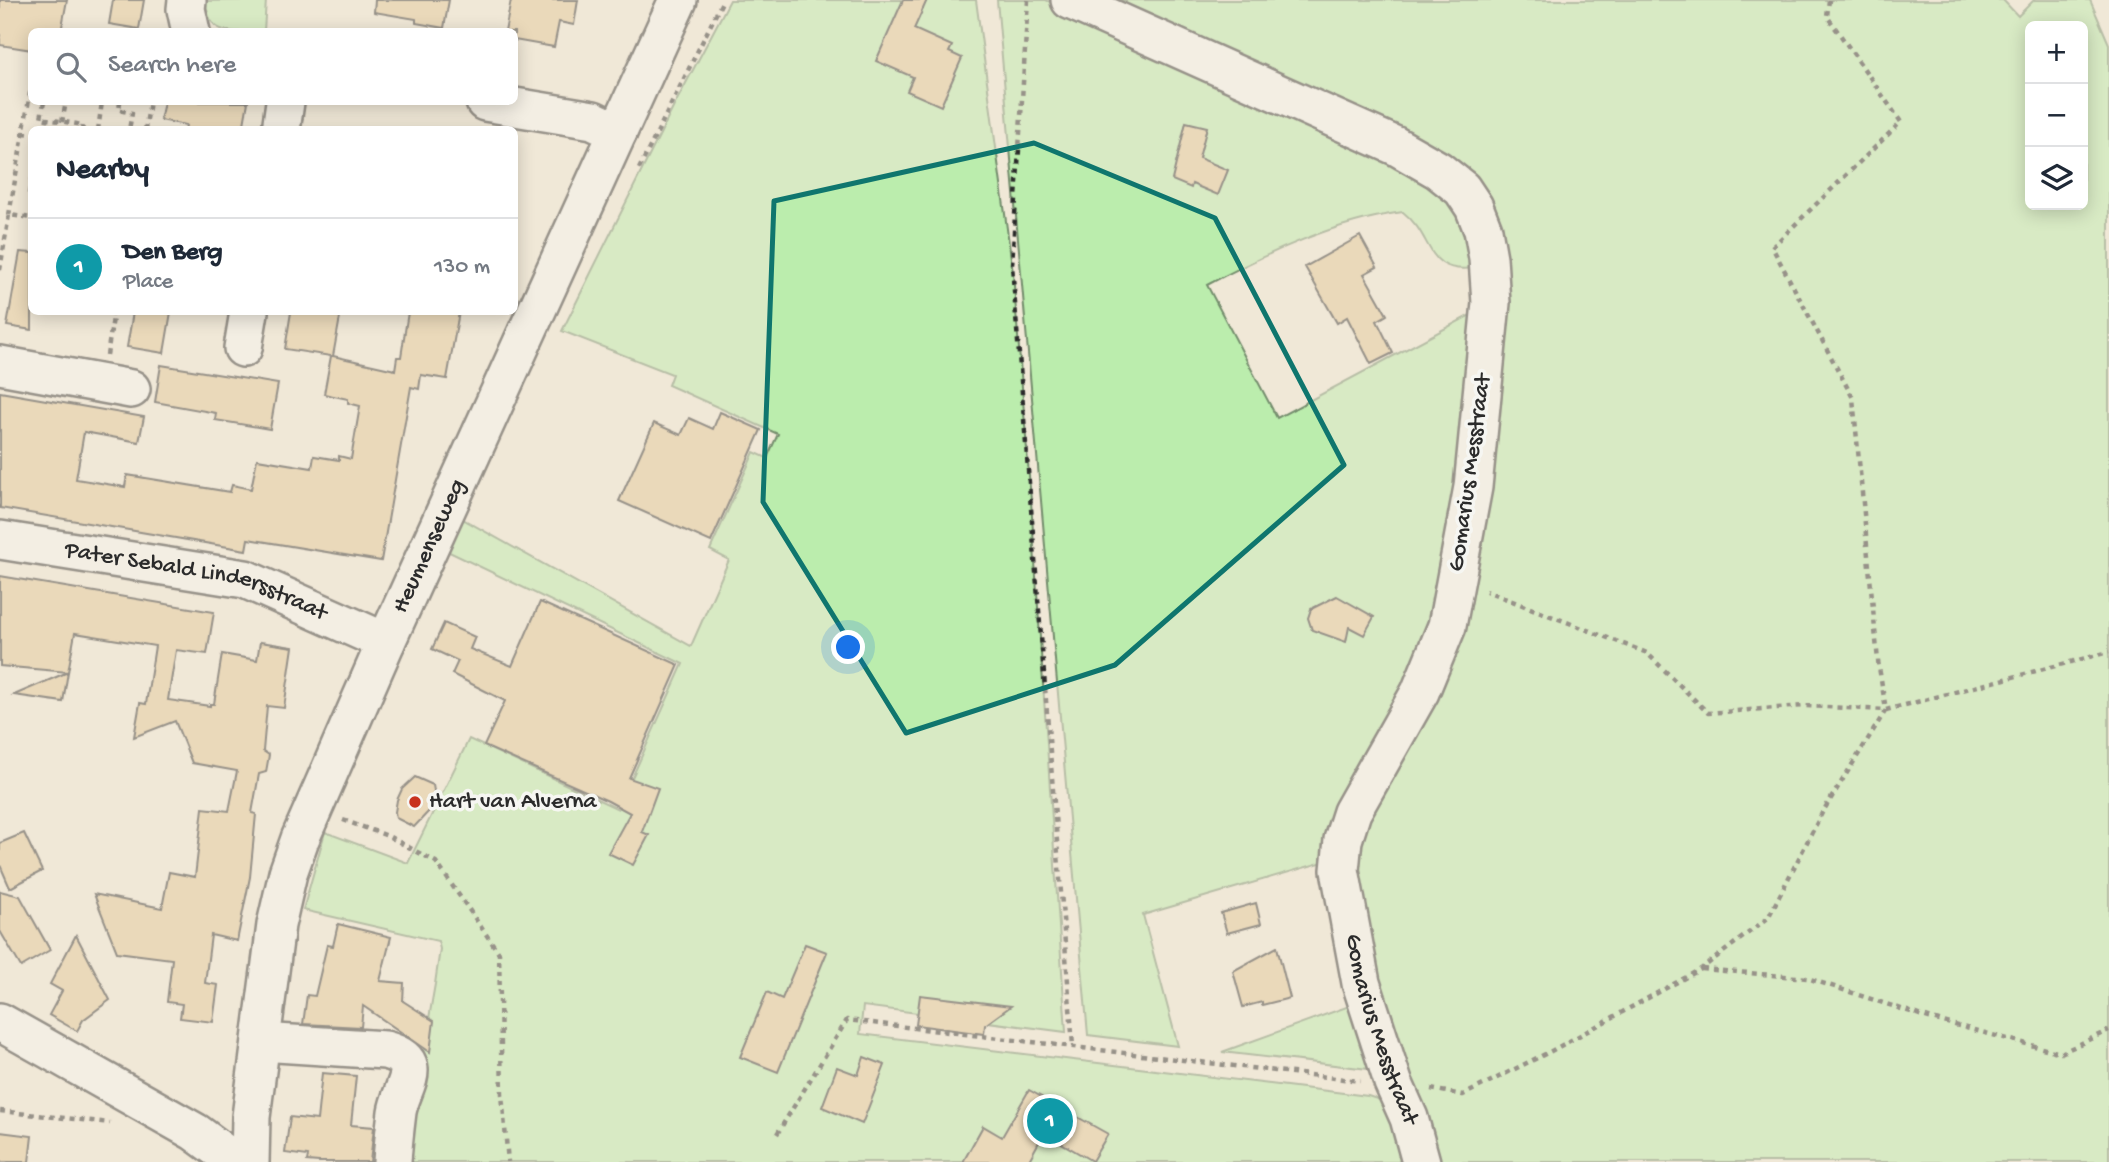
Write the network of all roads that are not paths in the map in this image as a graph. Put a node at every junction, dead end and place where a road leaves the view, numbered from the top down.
1 (187, 0) edge
2 (678, 0) edge
3 (1070, 0) edge
4 (190, 28) edge
5 (285, 105) edge
6 (503, 105) edge
7 (282, 126) edge
8 (618, 132) junction
9 (248, 315) edge
10 (243, 348) dead end
11 (0, 365) edge
12 (116, 386) road end
13 (0, 540) edge
14 (387, 642) junction
15 (0, 1022) edge
16 (261, 1042) junction
17 (228, 1159) edge
18 (392, 1162) edge
19 (1422, 1162) edge

1 - 4 street
2 - 8 street, Heumenseweg
3 - 19 street, Gomarius Messtraat
5 - 7 street
6 - 8 street
8 - 14 street, Heumenseweg
9 - 10 street
11 - 12 street
13 - 14 street, Pater Sebald Lindersstraat
14 - 16 street, Heumenseweg
15 - 17 street
16 - 17 street, Heumenseweg
16 - 18 street

